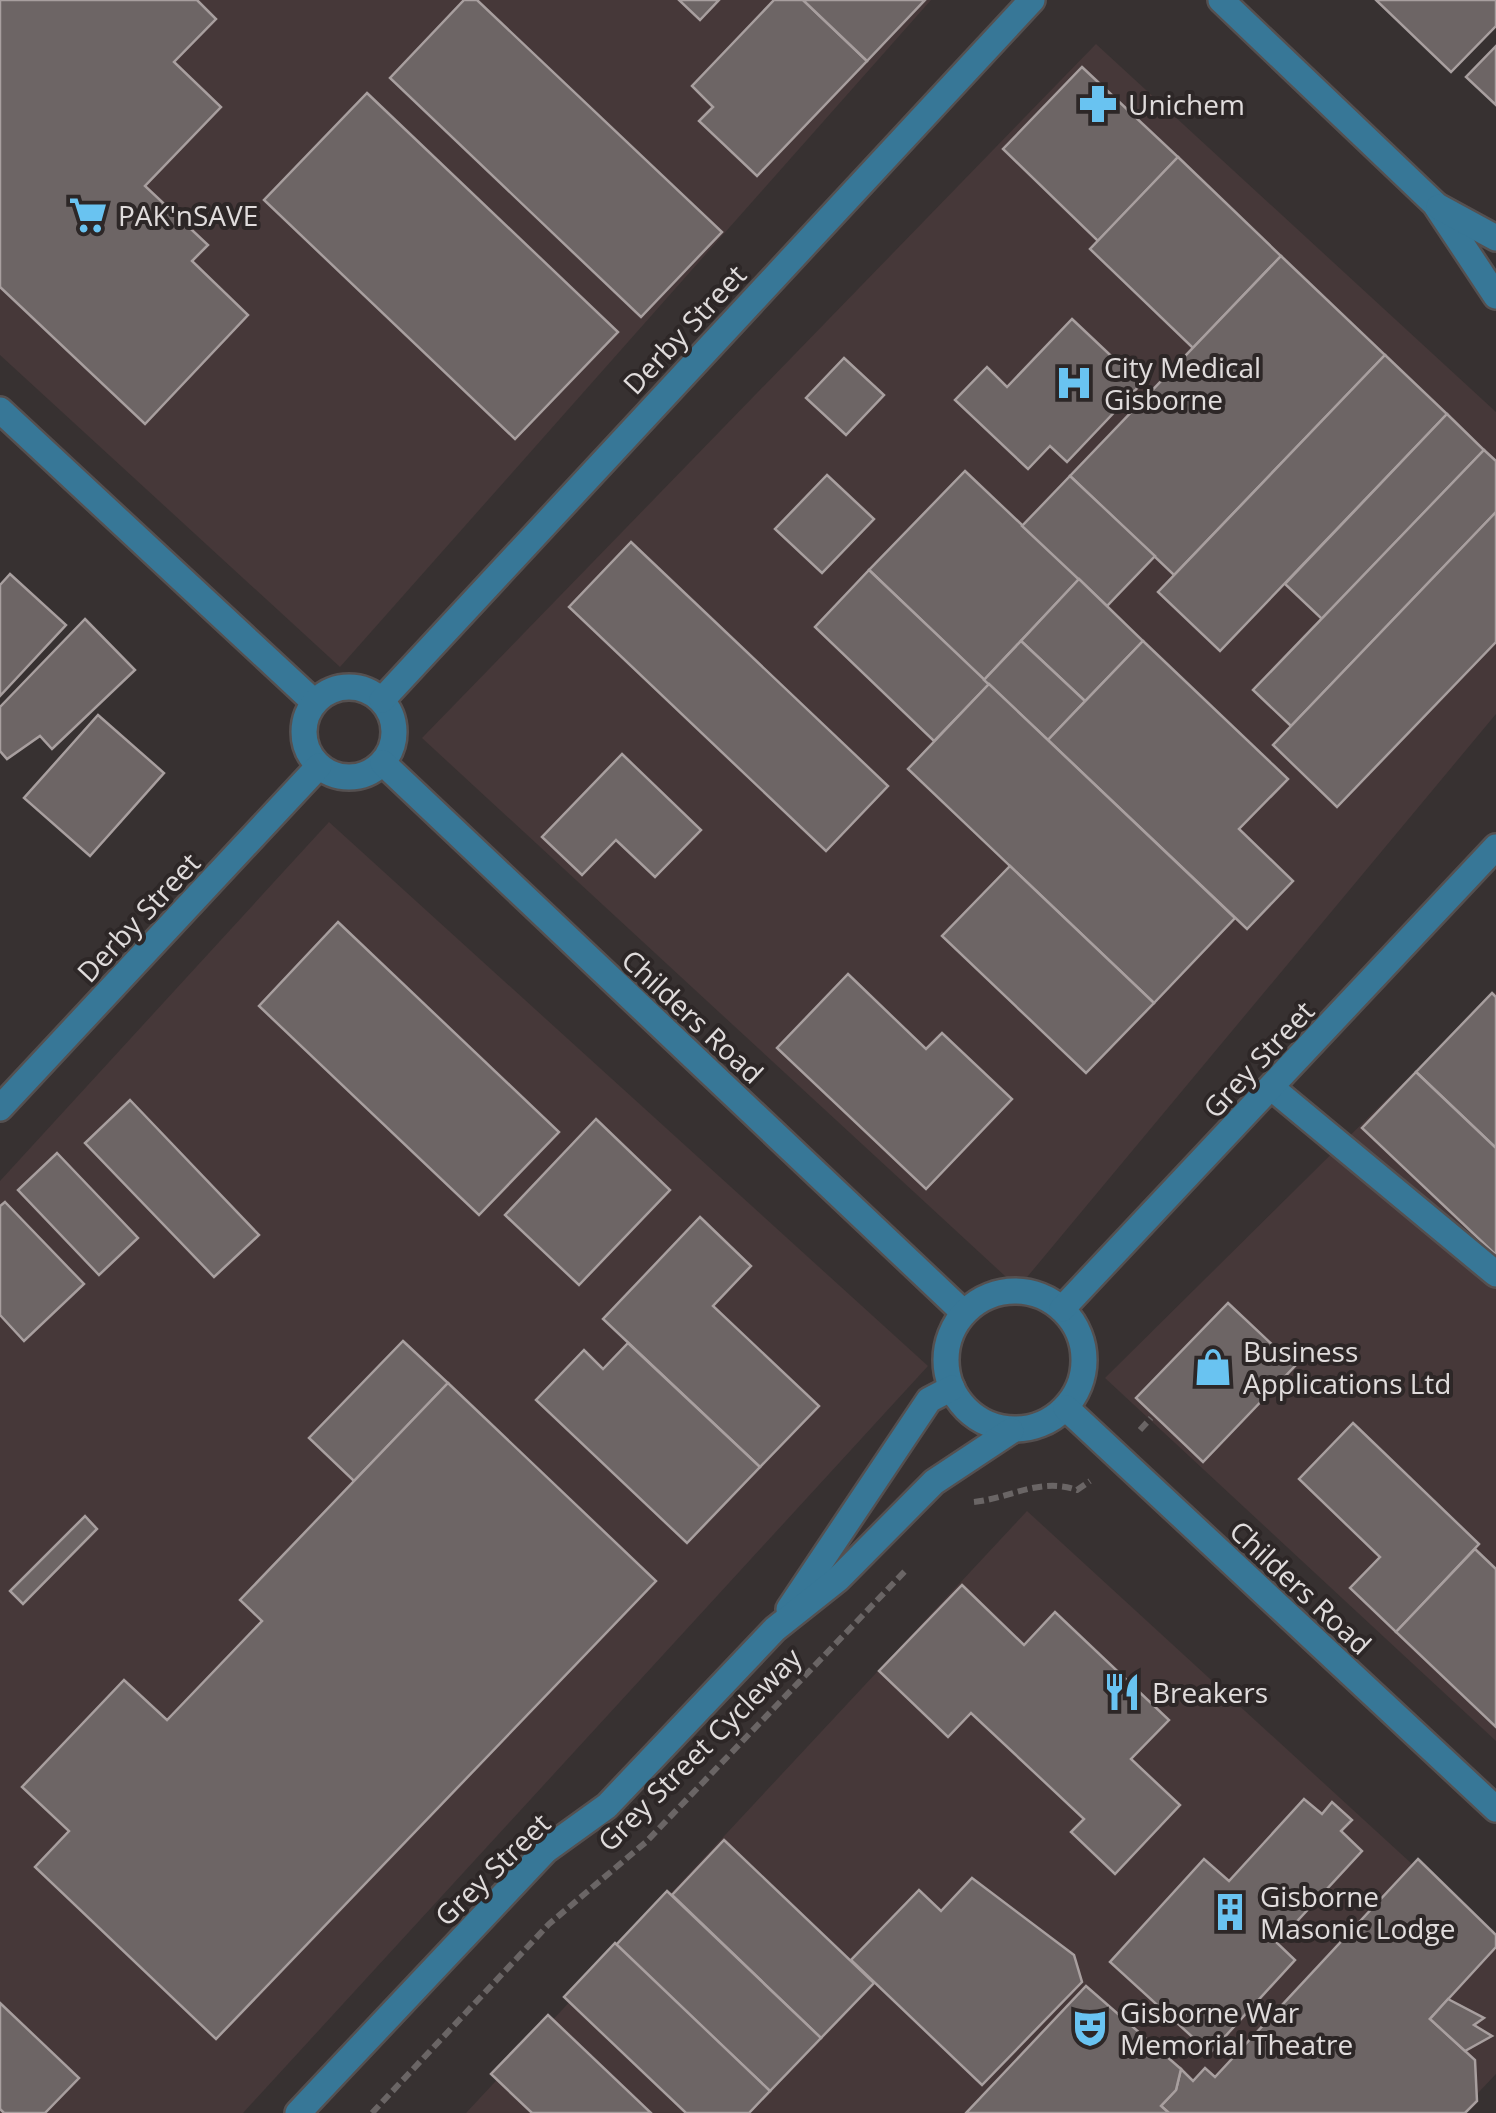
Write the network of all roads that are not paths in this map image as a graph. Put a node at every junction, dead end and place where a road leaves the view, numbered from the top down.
1 (1032, 0) edge
2 (1221, 0) edge
3 (1435, 204) junction
4 (1496, 238) edge
5 (1496, 296) edge
6 (0, 410) edge
7 (382, 700) junction
8 (314, 702) junction
9 (382, 763) junction
10 (319, 766) junction
11 (1496, 848) edge
12 (1272, 1088) junction
13 (0, 1108) edge
14 (1496, 1274) edge
15 (1062, 1309) junction
16 (964, 1312) junction
17 (952, 1388) junction
18 (1066, 1408) junction
19 (1011, 1431) junction
20 (775, 1630) junction
21 (1496, 1809) edge
22 (298, 2113) edge

1 - 7 street, Derby Street
2 - 3 street
3 - 4 street
3 - 5 street
6 - 8 street
7 - 8 street
7 - 9 street
8 - 10 street
9 - 10 street
9 - 16 street, Childers Road
10 - 13 street, Derby Street
11 - 12 street, Grey Street
12 - 14 street
12 - 15 street, Grey Street
15 - 16 street
15 - 18 street
16 - 17 street
17 - 19 street
17 - 20 street, Grey Street
18 - 19 street
18 - 21 street, Childers Road
19 - 20 street, Grey Street
20 - 22 street, Grey Street

